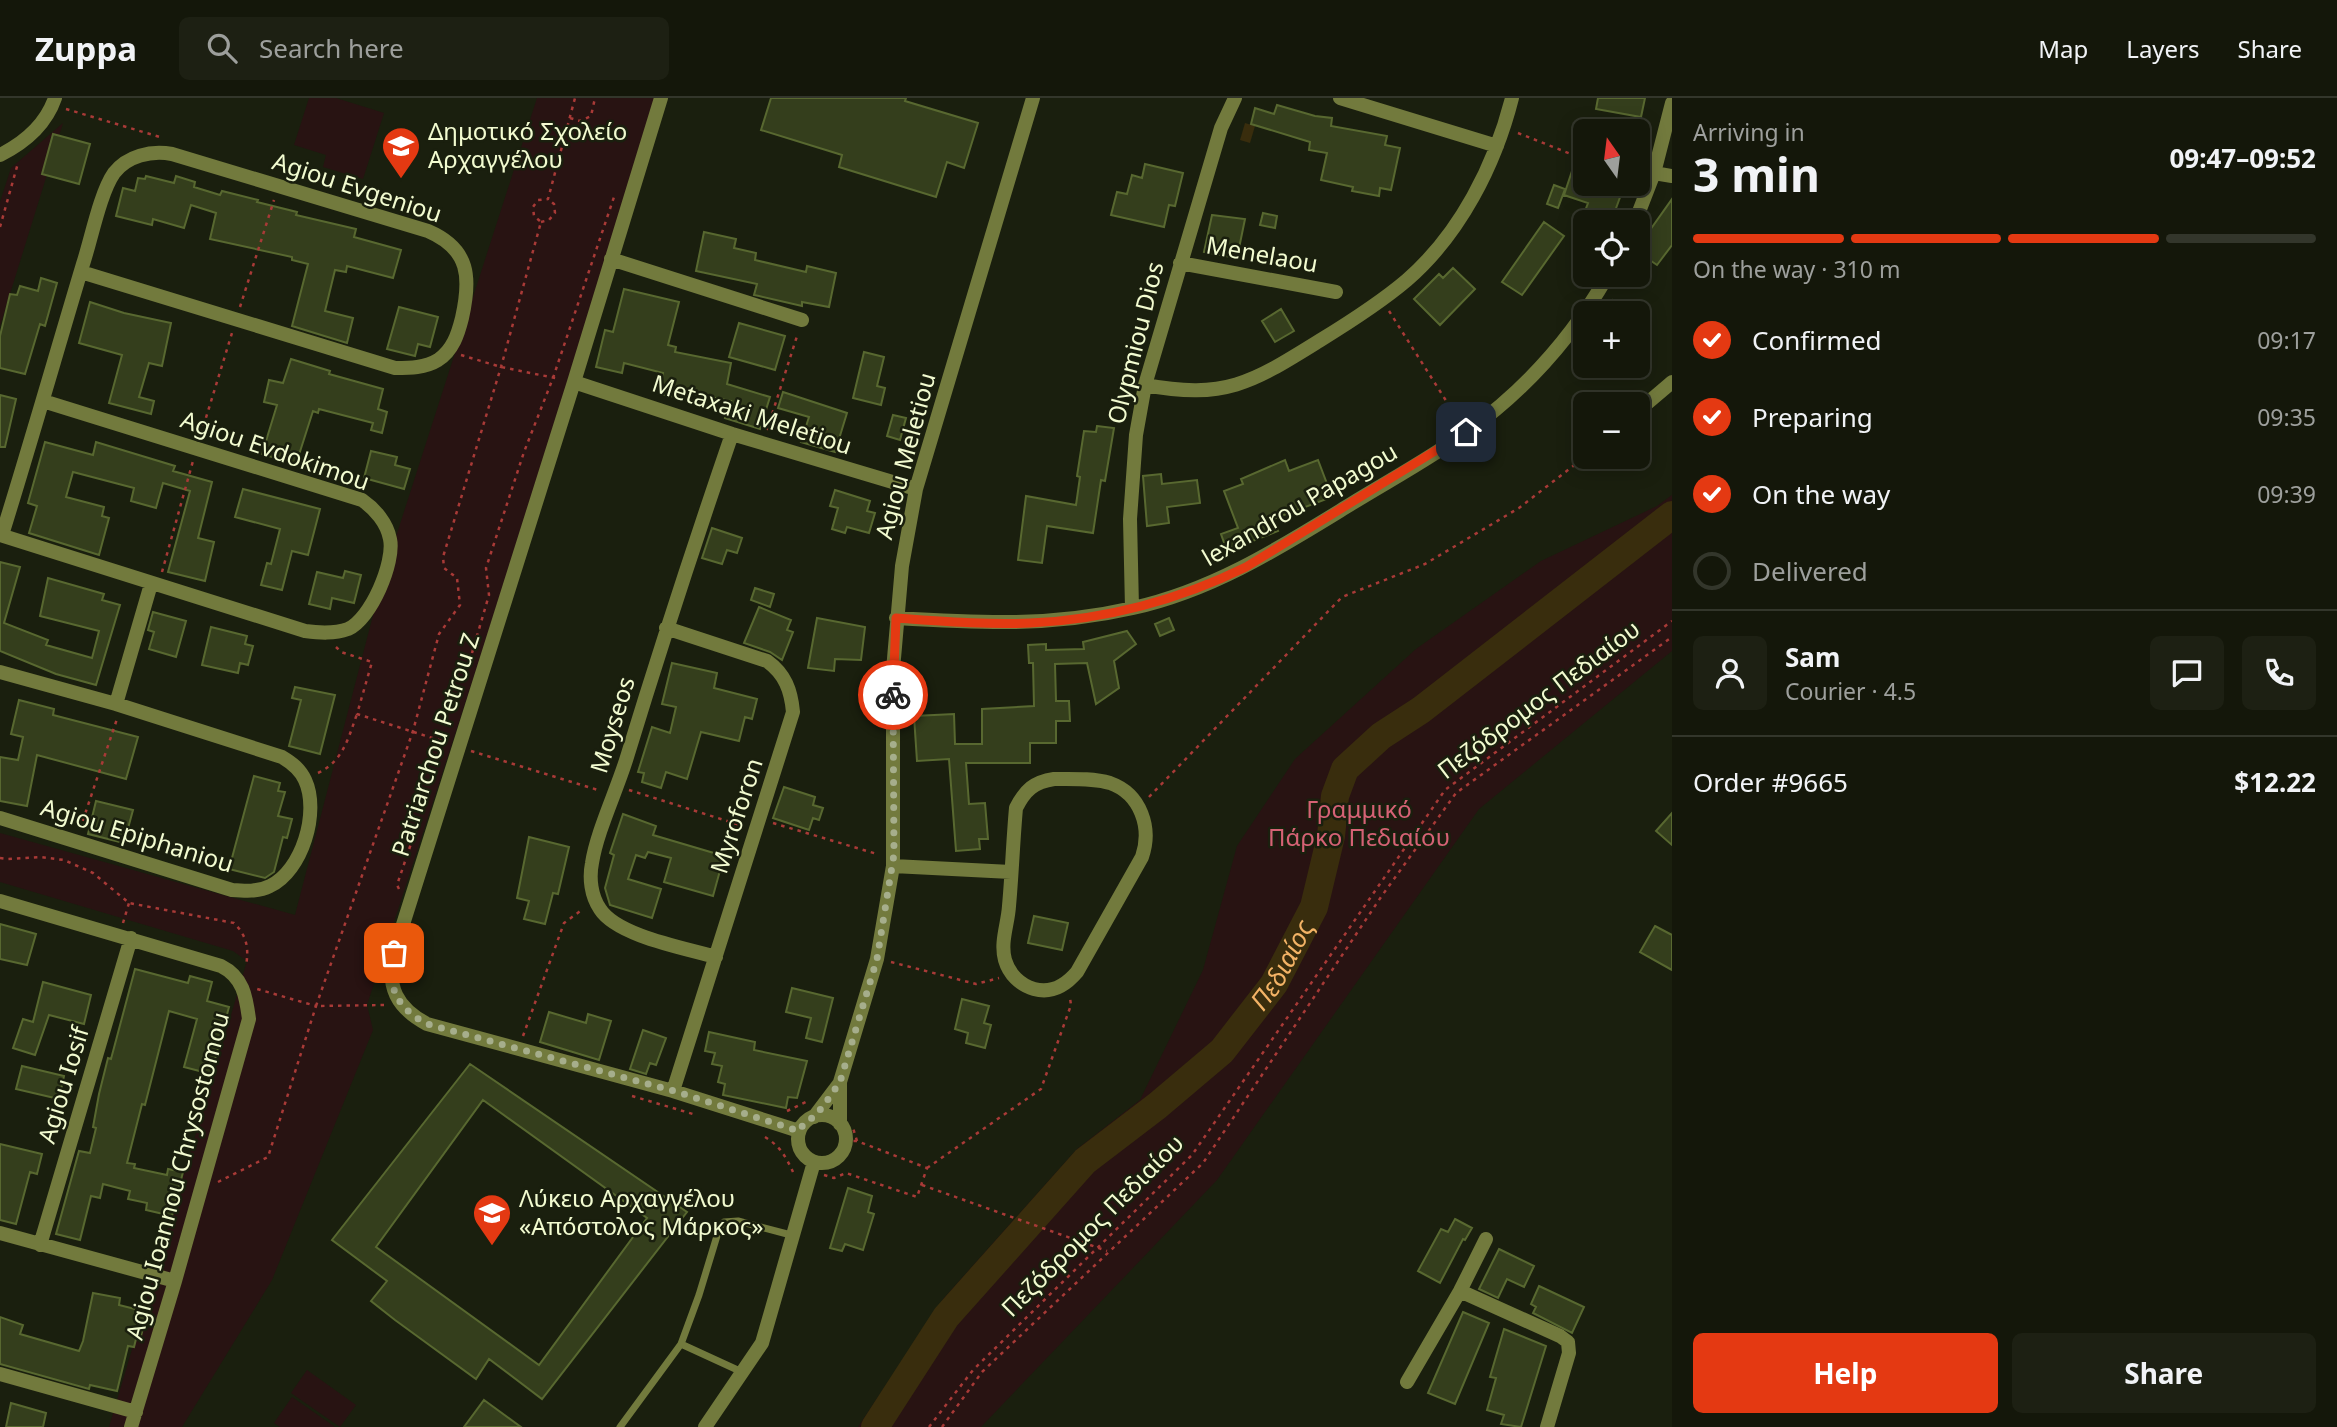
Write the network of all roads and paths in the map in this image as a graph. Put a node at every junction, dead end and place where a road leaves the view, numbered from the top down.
1 (575, 98) edge
2 (595, 98) edge
3 (661, 98) edge
4 (1033, 98) edge
5 (1235, 98) edge
6 (1340, 98) edge
7 (1512, 98) edge
8 (54, 102) edge
9 (1672, 103) edge
10 (570, 118) junction
11 (1505, 128) junction
12 (26, 139) junction
13 (1497, 146) junction
14 (169, 153) junction
15 (0, 155) edge
16 (1573, 155) edge
17 (1654, 173) junction
18 (1672, 176) edge
19 (278, 186) junction
20 (617, 187) dead end
21 (548, 199) junction
22 (1640, 210) edge
23 (541, 222) junction
24 (0, 227) edge
25 (611, 259) junction
26 (1180, 263) junction
27 (81, 272) junction
28 (1600, 287) edge
29 (1336, 292) dead end
30 (1382, 300) junction
31 (236, 320) junction
32 (802, 320) joint
33 (448, 350) junction
34 (501, 367) junction
35 (554, 378) junction
36 (574, 382) junction
37 (1672, 382) edge
38 (1145, 385) junction
39 (43, 401) junction
40 (1650, 401) edge
41 (1466, 432) junction
42 (732, 434) junction
43 (763, 443) junction
44 (197, 448) junction
45 (1573, 466) edge
46 (916, 489) junction
47 (1, 535) edge
48 (155, 585) junction
49 (1132, 608) junction
50 (896, 618) junction
51 (1672, 621) edge
52 (666, 628) junction
53 (321, 633) junction
54 (1672, 637) edge
55 (469, 662) dead end
56 (0, 672) edge
57 (119, 705) junction
58 (357, 714) junction
59 (413, 731) junction
60 (459, 747) junction
61 (304, 780) junction
62 (616, 791) junction
63 (1139, 807) junction
64 (0, 818) edge
65 (419, 820) dead end
66 (758, 825) junction
67 (76, 842) junction
68 (0, 858) edge
69 (893, 860) junction
70 (1011, 872) junction
71 (401, 892) dead end
72 (596, 900) junction
73 (0, 901) edge
74 (129, 903) junction
75 (125, 937) junction
76 (716, 957) junction
77 (877, 959) junction
78 (1012, 975) junction
79 (1069, 982) junction
80 (242, 985) junction
81 (384, 997) dead end
82 (316, 1006) junction
83 (518, 1049) junction
84 (840, 1082) junction
85 (674, 1091) junction
86 (633, 1097) dead end
87 (699, 1116) dead end
88 (814, 1117) junction
89 (839, 1118) junction
90 (799, 1131) junction
91 (762, 1134) dead end
92 (851, 1141) junction
93 (812, 1167) junction
94 (927, 1168) junction
95 (793, 1172) dead end
96 (922, 1185) junction
97 (201, 1190) junction
98 (0, 1233) edge
99 (791, 1235) junction
100 (1486, 1238) dead end
101 (40, 1245) junction
102 (1098, 1247) junction
103 (1108, 1251) junction
104 (176, 1281) junction
105 (1460, 1291) junction
106 (681, 1344) junction
107 (741, 1372) junction
108 (0, 1374) edge
109 (1408, 1382) dead end
110 (136, 1412) junction
111 (131, 1427) edge
112 (620, 1427) edge
113 (705, 1427) edge
114 (929, 1427) edge
115 (942, 1427) edge
116 (1547, 1427) edge

1 - 10 path
2 - 10 path
3 - 25 street, Patriarchou Petrou Z
4 - 46 street, Agiou Meletiou
5 - 26 street, Olypmiou Dios
6 - 13 street
7 - 11 street
8 - 12 street
8 - 14 path
9 - 17 street
10 - 21 path
11 - 13 street
11 - 16 path
12 - 15 street
12 - 24 path
13 - 30 street
14 - 19 street, Agiou Evgeniou
14 - 27 street, Agiou Evgeniou
17 - 18 street
17 - 22 street
19 - 31 path
19 - 33 street, Agiou Evgeniou
20 - 35 path
21 - 23 path
21 - 23 path
23 - 34 path
25 - 32 street
25 - 36 street, Patriarchou Petrou Z
26 - 29 street, Menelaou
26 - 38 street, Olypmiou Dios
27 - 31 street
27 - 39 street, Agiou Evgeniou
28 - 41 street, lexandrou Papagou
30 - 38 street
30 - 41 path
31 - 33 street
31 - 44 path
32 - 43 path
33 - 34 path
34 - 35 path
34 - 59 path
35 - 36 path
35 - 55 path
36 - 42 street, Metaxaki Meletiou
36 - 60 street, Patriarchou Petrou Z
37 - 40 street
38 - 49 street, Olypmiou Dios
39 - 44 street, Agiou Evdokimou
39 - 47 street, Agiou Evgeniou
41 - 49 street, lexandrou Papagou
42 - 43 street, Metaxaki Meletiou
42 - 52 street, Moyseos
43 - 46 street, Metaxaki Meletiou
44 - 48 path
44 - 53 street, Agiou Evdokimou
45 - 63 path
46 - 50 street, Agiou Meletiou
47 - 48 street, Agiou Evdokimou
48 - 53 street, Agiou Evdokimou
48 - 57 street
49 - 50 street, lexandrou Papagou
50 - 69 street, Agiou Meletiou
51 - 102 path, Πεζόδρομος Πεδιαίου
52 - 62 street, Moyseos
52 - 66 street, Myroforon
53 - 58 path
54 - 103 path
56 - 57 street
57 - 61 street
57 - 67 path
58 - 59 path
58 - 61 path
59 - 60 path
59 - 82 path
60 - 62 path
60 - 83 street, Patriarchou Petrou Z
61 - 67 street, Agiou Epiphaniou
62 - 66 path
62 - 72 street, Moyseos
63 - 70 street
63 - 79 street
64 - 67 street, Agiou Epiphaniou
65 - 71 path
66 - 69 path
66 - 76 street, Myroforon
68 - 74 path
69 - 70 street
69 - 77 street, Agiou Meletiou
70 - 78 street
72 - 76 street
72 - 83 path
73 - 75 street, Agiou Ioannou Chrysostomou
74 - 75 path
74 - 80 path
75 - 80 street, Agiou Ioannou Chrysostomou
75 - 101 street, Agiou Iosif
76 - 85 street, Myroforon
77 - 78 path
77 - 84 street, Agiou Meletiou
78 - 79 street
79 - 94 path
80 - 82 path
80 - 97 street, Agiou Ioannou Chrysostomou
81 - 82 path
82 - 97 path
83 - 85 street, Patriarchou Petrou Z
84 - 88 street, Agiou Meletiou
84 - 89 street, Agiou Meletiou
85 - 90 street, Patriarchou Petrou Z
86 - 87 path
88 - 89 street
88 - 90 street
89 - 92 street
89 - 92 path
90 - 93 street
91 - 95 path
92 - 93 street
92 - 94 path
93 - 96 path
93 - 99 street
94 - 96 path
96 - 102 path
97 - 104 street, Agiou Ioannou Chrysostomou
98 - 101 street
99 - 106 lane
99 - 107 street
100 - 105 street
101 - 104 street
102 - 103 path
102 - 114 path, Πεζόδρομος Πεδιαίου
103 - 115 path
104 - 110 street, Agiou Ioannou Chrysostomou
105 - 109 street
105 - 116 street
106 - 107 lane
106 - 112 lane
107 - 113 street
108 - 110 street
110 - 111 street, Agiou Ioannou Chrysostomou

